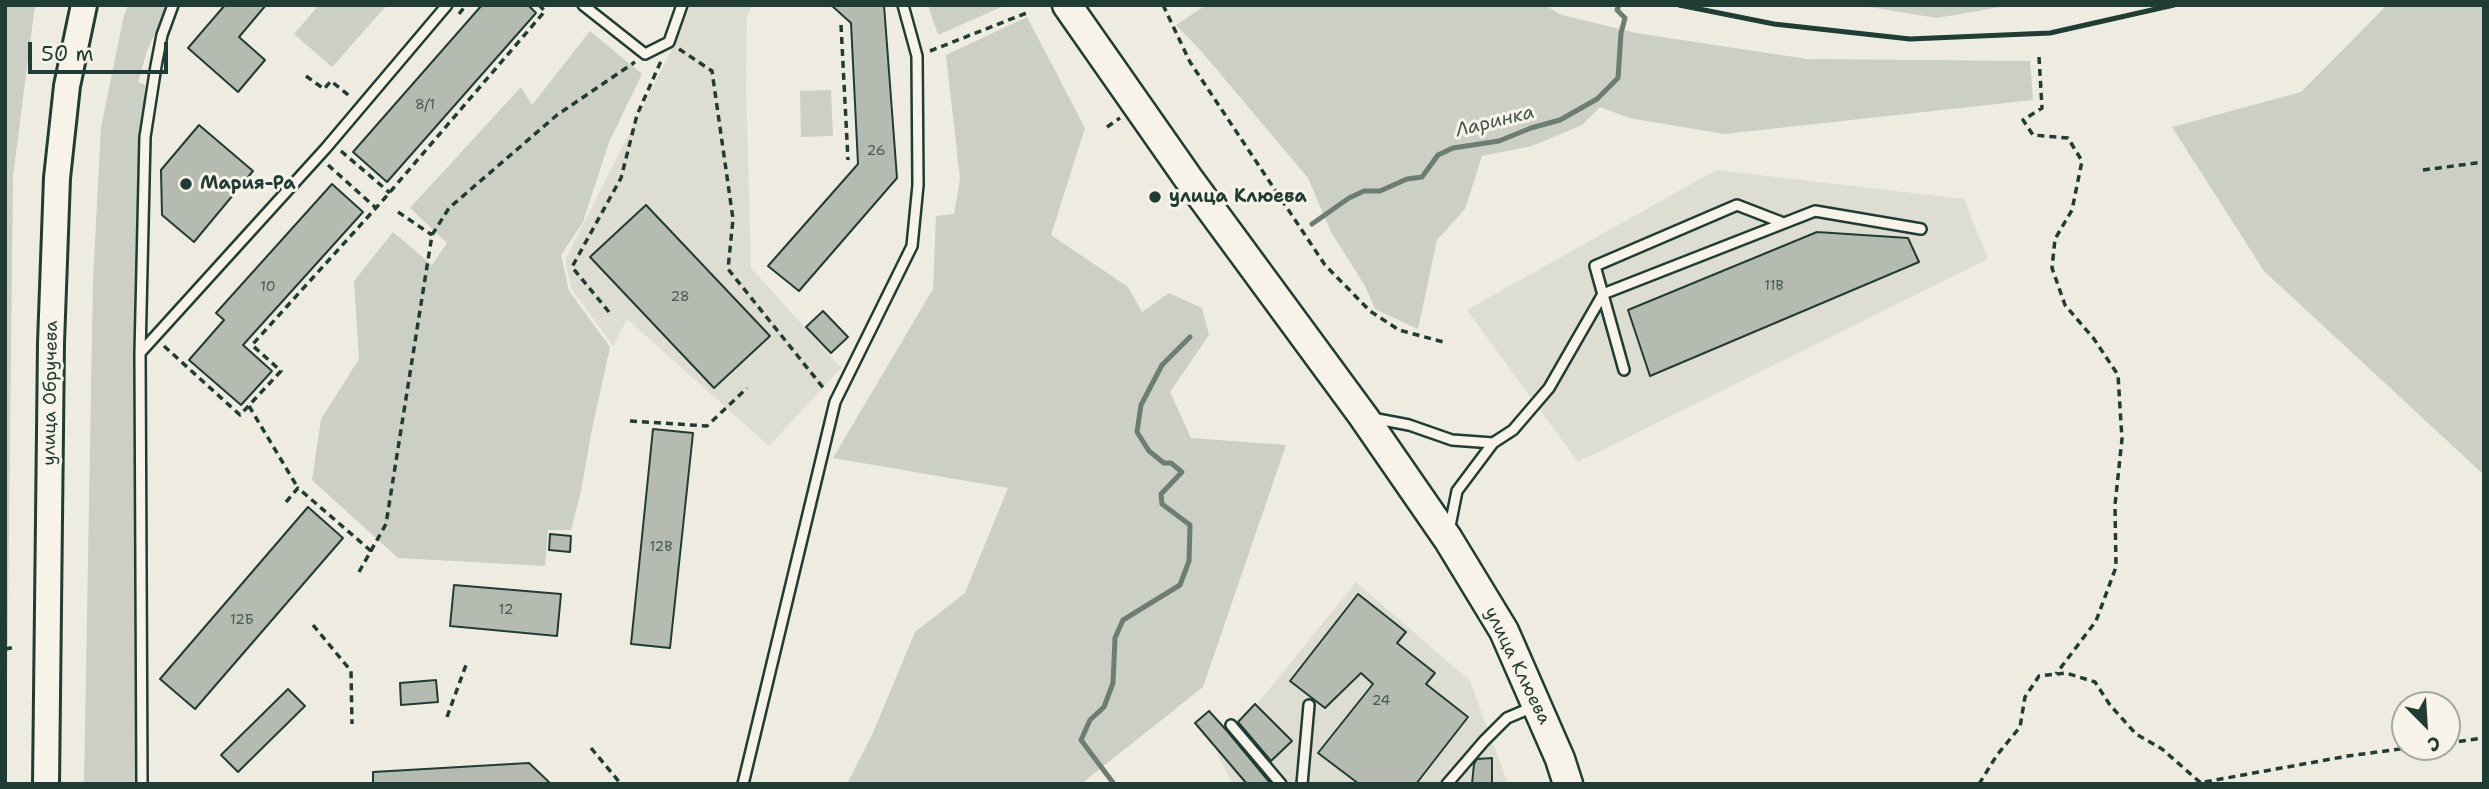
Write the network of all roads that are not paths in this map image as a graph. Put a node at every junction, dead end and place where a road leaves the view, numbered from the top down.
1 (84, 5) edge
2 (173, 5) edge
3 (447, 5) edge
4 (583, 5) edge
5 (682, 5) edge
6 (903, 5) edge
7 (1067, 5) edge
8 (1781, 222) junction
9 (1921, 229) dead end
10 (1603, 294) junction
11 (140, 354) junction
12 (1624, 370) dead end
13 (1363, 416) junction
14 (1493, 443) junction
15 (1448, 540) junction
16 (1309, 705) dead end
17 (1537, 706) junction
18 (1231, 725) dead end
19 (46, 784) edge
20 (142, 784) edge
21 (743, 784) edge
22 (1281, 784) edge
23 (1302, 784) edge
24 (1447, 784) edge
25 (1568, 784) edge

1 - 19 street, улица Обручева
2 - 11 lane
3 - 11 lane
4 - 5 lane
6 - 21 lane
7 - 13 main road, улица Клюева
8 - 9 lane
8 - 10 lane
8 - 10 lane
10 - 12 lane
10 - 14 lane
11 - 20 lane
13 - 14 lane
13 - 15 main road, улица Клюева
14 - 15 lane
15 - 17 main road, улица Клюева
16 - 23 lane
17 - 24 lane
17 - 25 main road, улица Клюева
18 - 22 lane

